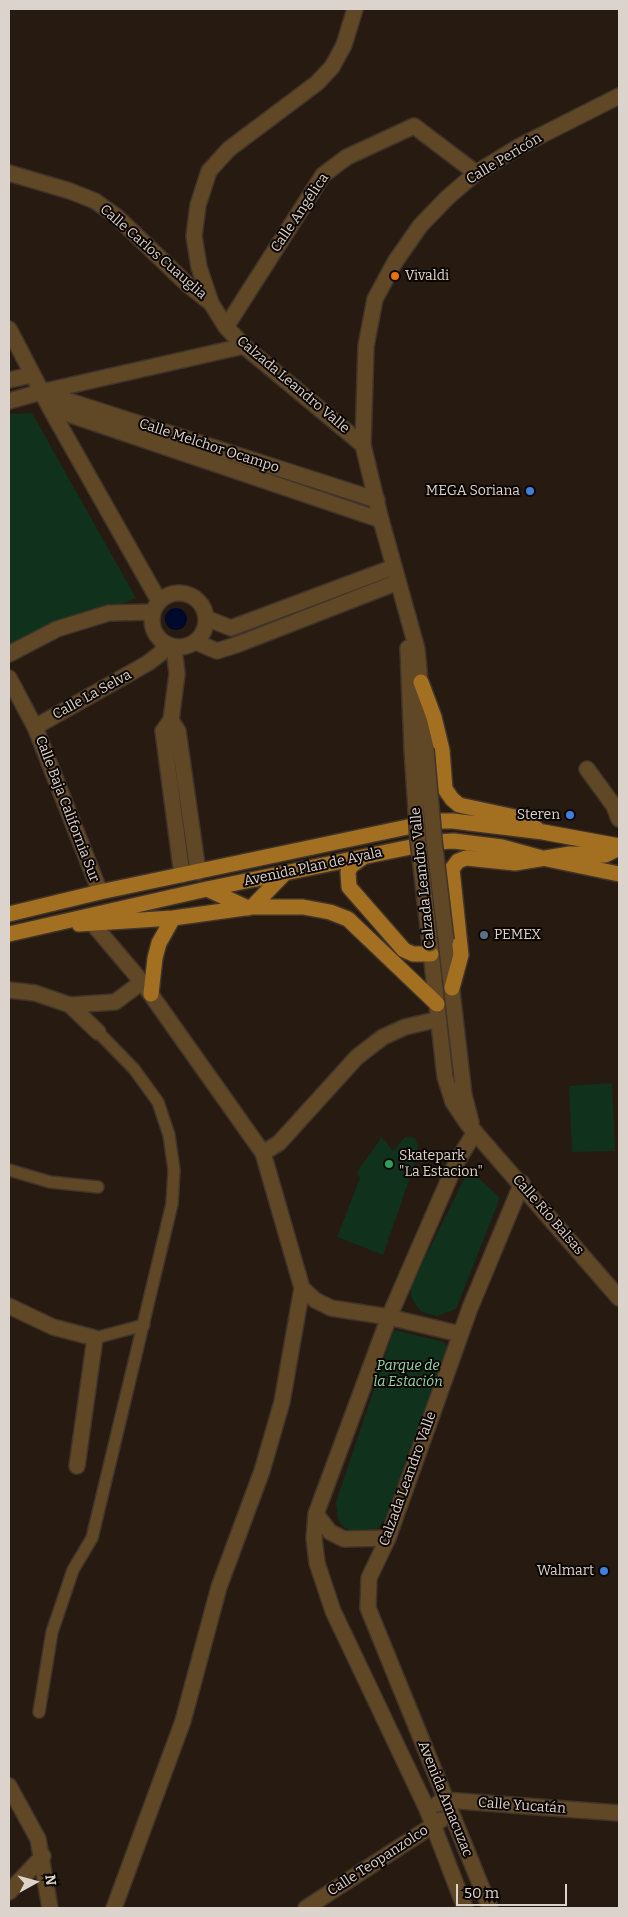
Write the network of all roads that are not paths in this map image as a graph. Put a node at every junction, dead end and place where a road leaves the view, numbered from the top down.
1 (355, 9) edge
2 (619, 96) edge
3 (9, 173) edge
4 (476, 173) junction
5 (211, 303) junction
6 (226, 327) junction
7 (9, 329) edge
8 (244, 346) junction
9 (32, 374) junction
10 (9, 380) edge
11 (41, 392) junction
12 (9, 401) edge
13 (50, 408) junction
14 (363, 445) junction
15 (376, 500) junction
16 (381, 520) junction
17 (394, 567) junction
18 (398, 582) junction
19 (156, 607) junction
20 (409, 614) junction
21 (206, 618) junction
22 (154, 632) junction
23 (196, 642) junction
24 (170, 645) junction
25 (9, 654) edge
26 (148, 663) junction
27 (9, 678) edge
28 (421, 682) junction
29 (171, 720) junction
30 (35, 727) junction
31 (419, 749) junction
32 (586, 769) dead end
33 (619, 818) edge
34 (543, 832) junction
35 (619, 847) edge
36 (362, 858) junction
37 (542, 858) junction
38 (198, 872) junction
39 (285, 873) junction
40 (619, 874) edge
41 (182, 875) junction
42 (206, 889) junction
43 (100, 892) junction
44 (250, 907) junction
45 (9, 914) edge
46 (174, 918) junction
47 (45, 924) junction
48 (92, 924) junction
49 (9, 934) edge
50 (430, 949) junction
51 (146, 988) junction
52 (452, 988) junction
53 (9, 990) edge
54 (437, 1004) junction
55 (70, 1005) junction
56 (439, 1022) junction
57 (98, 1032) joint
58 (475, 1132) junction
59 (263, 1154) junction
60 (9, 1170) edge
61 (522, 1183) junction
62 (98, 1187) dead end
63 (302, 1288) junction
64 (619, 1298) edge
65 (9, 1306) edge
66 (389, 1317) junction
67 (144, 1325) junction
68 (460, 1334) junction
69 (95, 1338) junction
70 (77, 1466) dead end
71 (316, 1514) junction
72 (388, 1538) junction
73 (368, 1608) joint
74 (403, 1695) junction
75 (378, 1705) junction
76 (39, 1712) dead end
77 (411, 1717) junction
78 (388, 1728) junction
79 (9, 1786) edge
80 (14, 1804) edge
81 (448, 1807) junction
82 (427, 1809) junction
83 (619, 1813) edge
84 (433, 1825) junction
85 (43, 1856) junction
86 (9, 1892) edge
87 (50, 1908) edge
88 (114, 1908) edge
89 (306, 1908) edge
90 (465, 1908) edge
91 (490, 1908) edge

1 - 5 street, Calzada Leandro Valle
2 - 4 street, Calle Pericón
3 - 5 street, Calle Carlos Cuauglia
4 - 6 street, Calle Angélica
4 - 14 street, Calle Pericón
5 - 6 street, Calzada Leandro Valle
6 - 8 street, Calzada Leandro Valle
7 - 9 street
8 - 11 street
8 - 14 street, Calzada Leandro Valle
9 - 10 street
9 - 11 street
11 - 12 street
11 - 13 street
11 - 15 street, Calle Melchor Ocampo
13 - 16 street, Calle Melchor Ocampo
13 - 19 street
14 - 15 street, Calzada Leandro Valle
15 - 16 street, Calzada Leandro Valle
16 - 17 street, Calzada Leandro Valle
17 - 18 street, Calzada Leandro Valle
17 - 21 street
18 - 20 street, Calzada Leandro Valle
18 - 23 street
19 - 21 street
19 - 22 street
19 - 25 street
20 - 28 street, Calzada Leandro Valle
20 - 31 street, Calzada Leandro Valle
21 - 23 street
22 - 24 street
22 - 26 street
23 - 24 street
24 - 26 street, Calle La Selva
24 - 29 street
26 - 30 street, Calle La Selva
27 - 30 street, Calle Baja California Sur
28 - 31 street, Calzada Leandro Valle
28 - 34 main road
29 - 38 street
29 - 41 street
30 - 43 street, Calle Baja California Sur
31 - 50 street, Calzada Leandro Valle, bridge
31 - 52 street, Calzada Leandro Valle, bridge
32 - 33 street
34 - 35 main road, Avenida Plan de Ayala
34 - 38 main road, Avenida Plan de Ayala
35 - 37 main road
36 - 37 main road, Avenida Plan de Ayala
36 - 39 main road, Avenida Plan de Ayala
36 - 50 main road
37 - 40 main road, Avenida Plan de Ayala
37 - 52 main road
38 - 41 main road, Avenida Plan de Ayala
39 - 42 main road, Avenida Plan de Ayala
39 - 44 main road
41 - 43 main road, Avenida Plan de Ayala
42 - 44 main road
42 - 47 main road, Avenida Plan de Ayala
43 - 45 main road, Avenida Plan de Ayala
44 - 46 main road
44 - 54 main road
46 - 48 main road
46 - 51 main road
47 - 48 main road
47 - 49 main road, Avenida Plan de Ayala
48 - 51 street
50 - 54 street, Calzada Leandro Valle
51 - 55 street
51 - 59 street
52 - 58 street, Calzada Leandro Valle
53 - 55 street
54 - 56 street, Calzada Leandro Valle
55 - 57 street
56 - 58 street, Calzada Leandro Valle
56 - 59 street
57 - 67 street
58 - 61 street, Calle Río Balsas
58 - 66 street
59 - 63 street
60 - 62 street
61 - 64 street, Calle Río Balsas
61 - 68 street, Calzada Leandro Valle
63 - 66 street
63 - 88 street
65 - 69 street
66 - 68 street
66 - 71 street
67 - 69 street
67 - 76 street
68 - 72 street, Calzada Leandro Valle
69 - 70 street
71 - 72 street
71 - 75 street, Avenida Amacuzac
72 - 73 street, Calzada Leandro Valle
73 - 74 street, Avenida Amacuzac
74 - 75 street
74 - 77 street, Avenida Amacuzac
75 - 78 street, Avenida Amacuzac
77 - 78 street
77 - 81 street, Avenida Amacuzac
78 - 82 street, Avenida Amacuzac
79 - 80 street
80 - 85 street
81 - 82 street
81 - 83 street, Calle Yucatán
81 - 84 street, Calle Teopanzolco
81 - 91 street, Avenida Amacuzac
82 - 84 street, Avenida Amacuzac
84 - 89 street, Calle Teopanzolco
84 - 90 street, Avenida Amacuzac
85 - 86 street
85 - 87 street

